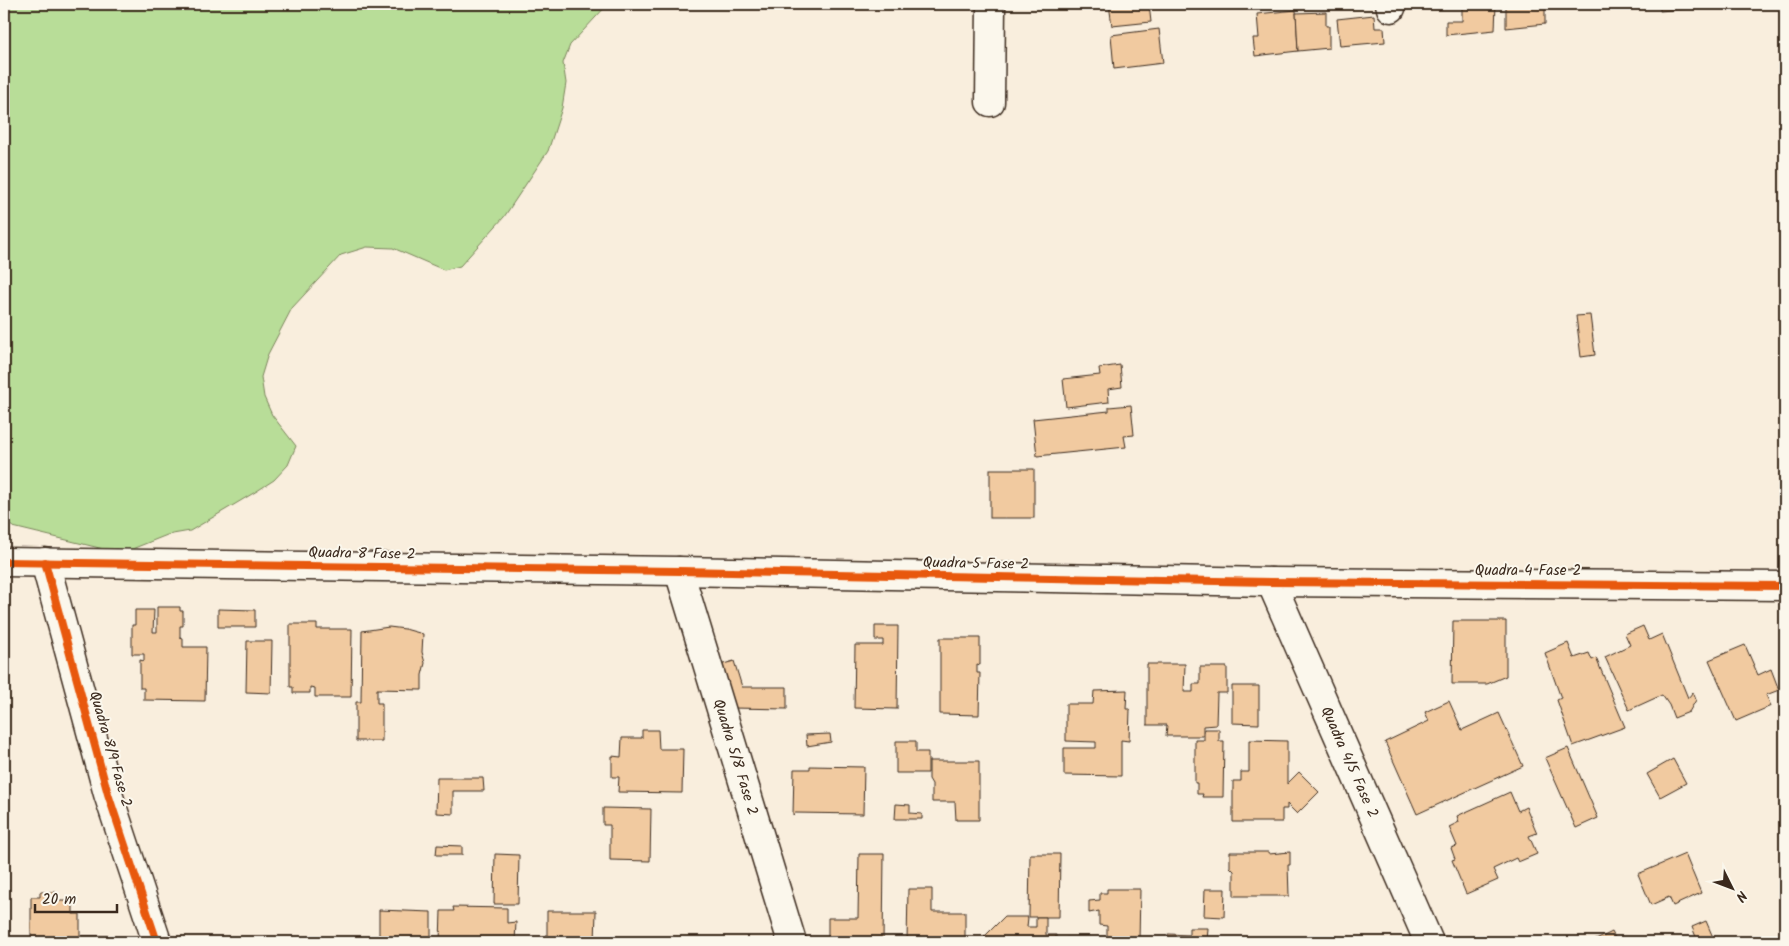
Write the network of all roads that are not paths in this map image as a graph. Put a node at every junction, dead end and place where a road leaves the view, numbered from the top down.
1 (991, 4) edge
2 (990, 102) dead end
3 (4, 562) edge
4 (45, 562) junction
5 (679, 571) junction
6 (1272, 582) junction
7 (1785, 586) edge
8 (157, 942) edge
9 (792, 942) edge
10 (1430, 942) edge

1 - 2 street
3 - 4 street, Quadra 8 Fase 2
4 - 5 street, Quadra 8 Fase 2
4 - 8 street, Quadra 8/9 Fase 2
5 - 6 street, Quadra 5 Fase 2
5 - 9 street, Quadra 5/8 Fase 2
6 - 7 street, Quadra 4 Fase 2
6 - 10 street, Quadra 4/5 Fase 2

